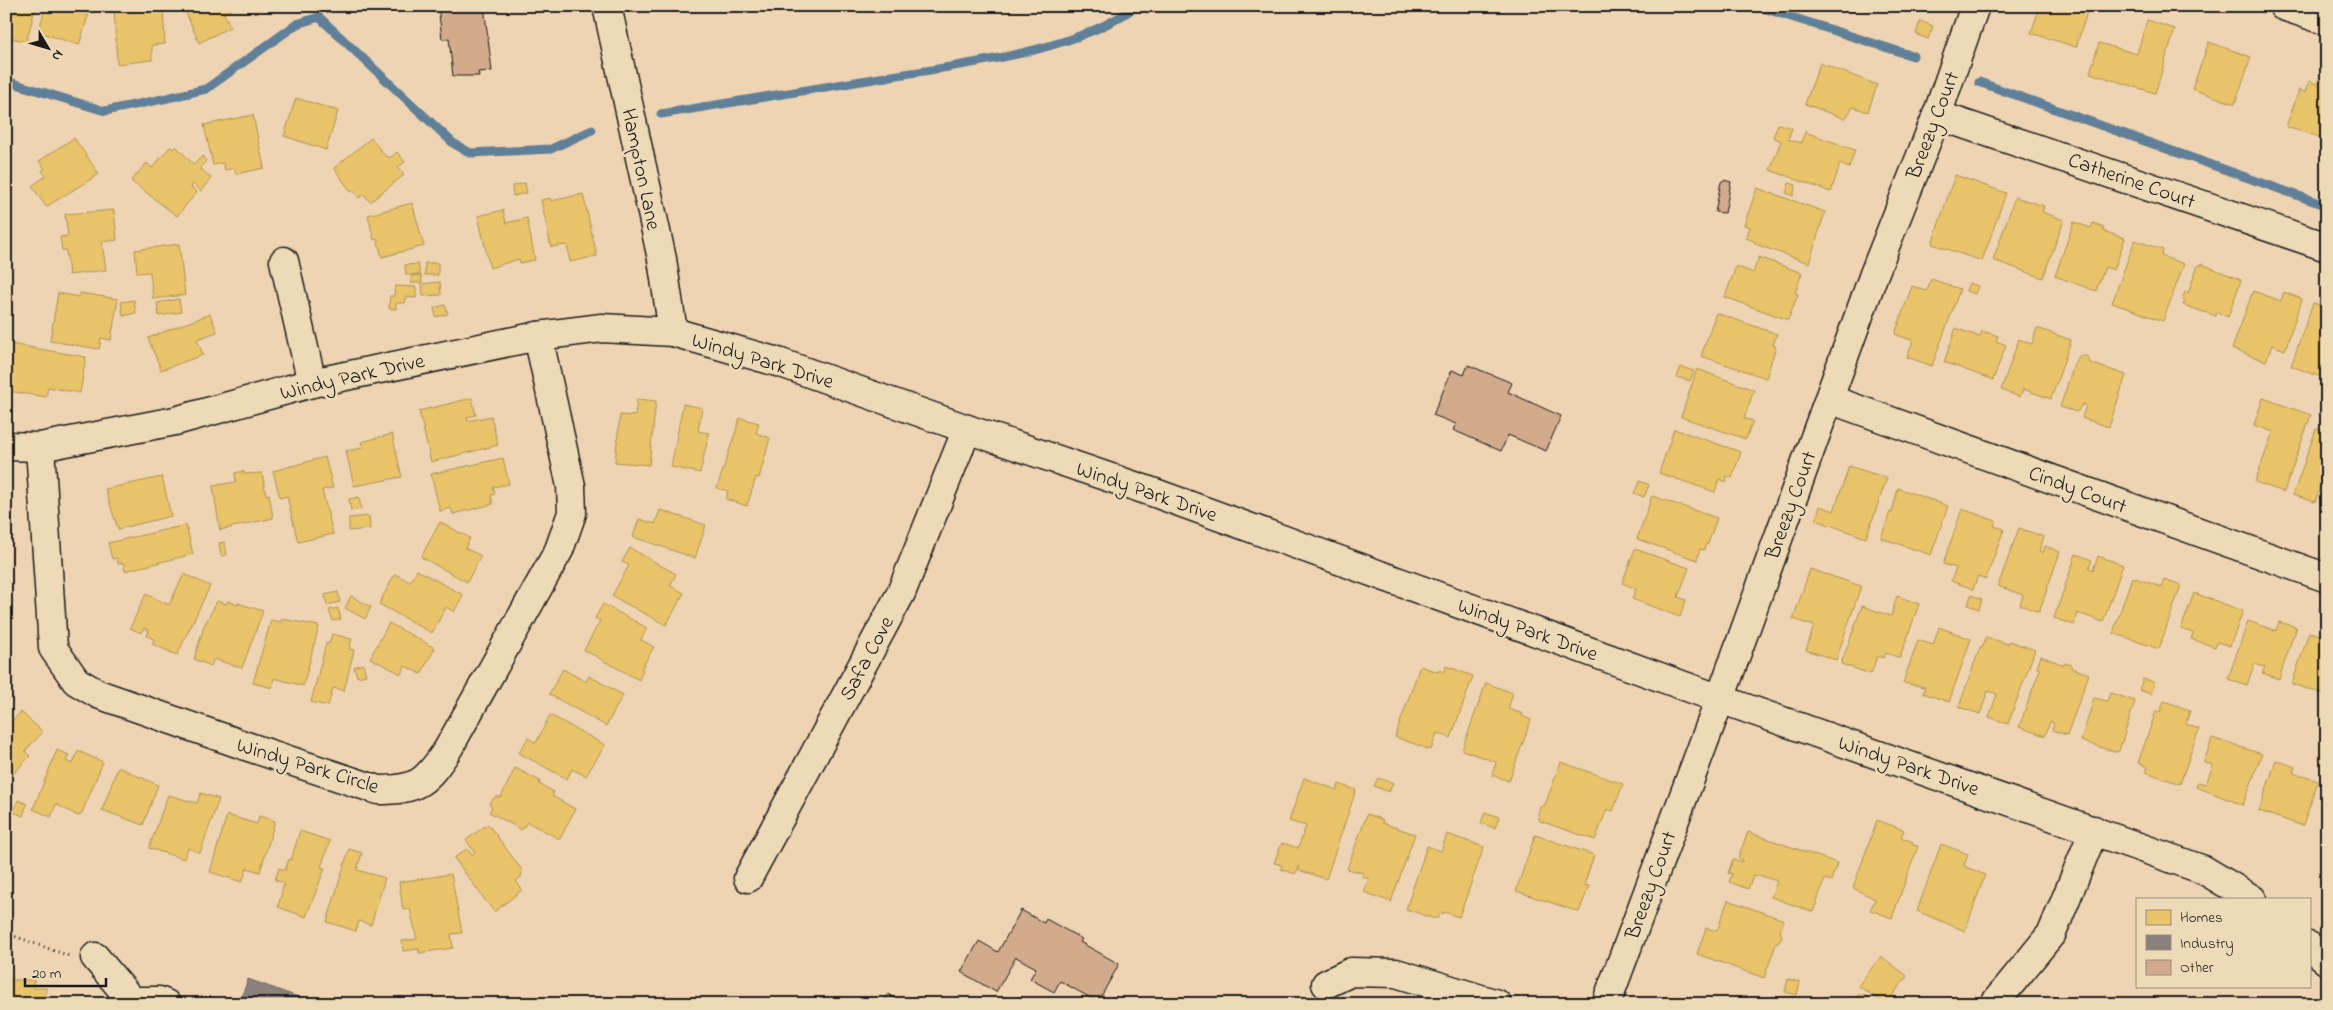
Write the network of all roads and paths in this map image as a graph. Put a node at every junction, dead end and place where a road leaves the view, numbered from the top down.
1 (606, 6) edge
2 (1975, 6) edge
3 (2282, 6) edge
4 (2327, 21) edge
5 (1937, 115) junction
6 (2327, 247) edge
7 (284, 261) dead end
8 (673, 332) junction
9 (538, 336) junction
10 (312, 382) junction
11 (1829, 399) junction
12 (967, 429) junction
13 (6, 446) edge
14 (40, 447) junction
15 (2327, 578) edge
16 (1720, 699) junction
17 (2094, 830) junction
18 (748, 878) dead end
19 (2250, 898) edge
20 (6, 933) edge
21 (2310, 947) edge
22 (95, 957) joint
23 (2327, 961) edge
24 (1326, 984) dead end
25 (1437, 995) edge
26 (131, 1003) edge
27 (166, 1004) edge
28 (1497, 1004) edge
29 (1606, 1004) edge
30 (1994, 1004) edge

1 - 8 street, Hampton Lane
2 - 5 street, Breezy Court
3 - 4 street
5 - 6 street, Catherine Court
5 - 11 street, Breezy Court
7 - 10 street
8 - 9 street, Windy Park Drive
8 - 12 street, Windy Park Drive
9 - 10 street, Windy Park Drive
9 - 14 street, Windy Park Circle
10 - 14 street, Windy Park Drive
11 - 15 street, Cindy Court
11 - 16 street, Breezy Court
12 - 16 street, Windy Park Drive
12 - 18 street, Safa Cove
13 - 14 street, Windy Park Drive
16 - 17 street, Windy Park Drive
16 - 29 street, Breezy Court
17 - 19 street, Windy Park Drive
17 - 30 street
20 - 22 path
21 - 23 street
22 - 26 street
24 - 25 street
25 - 28 street
26 - 27 street

